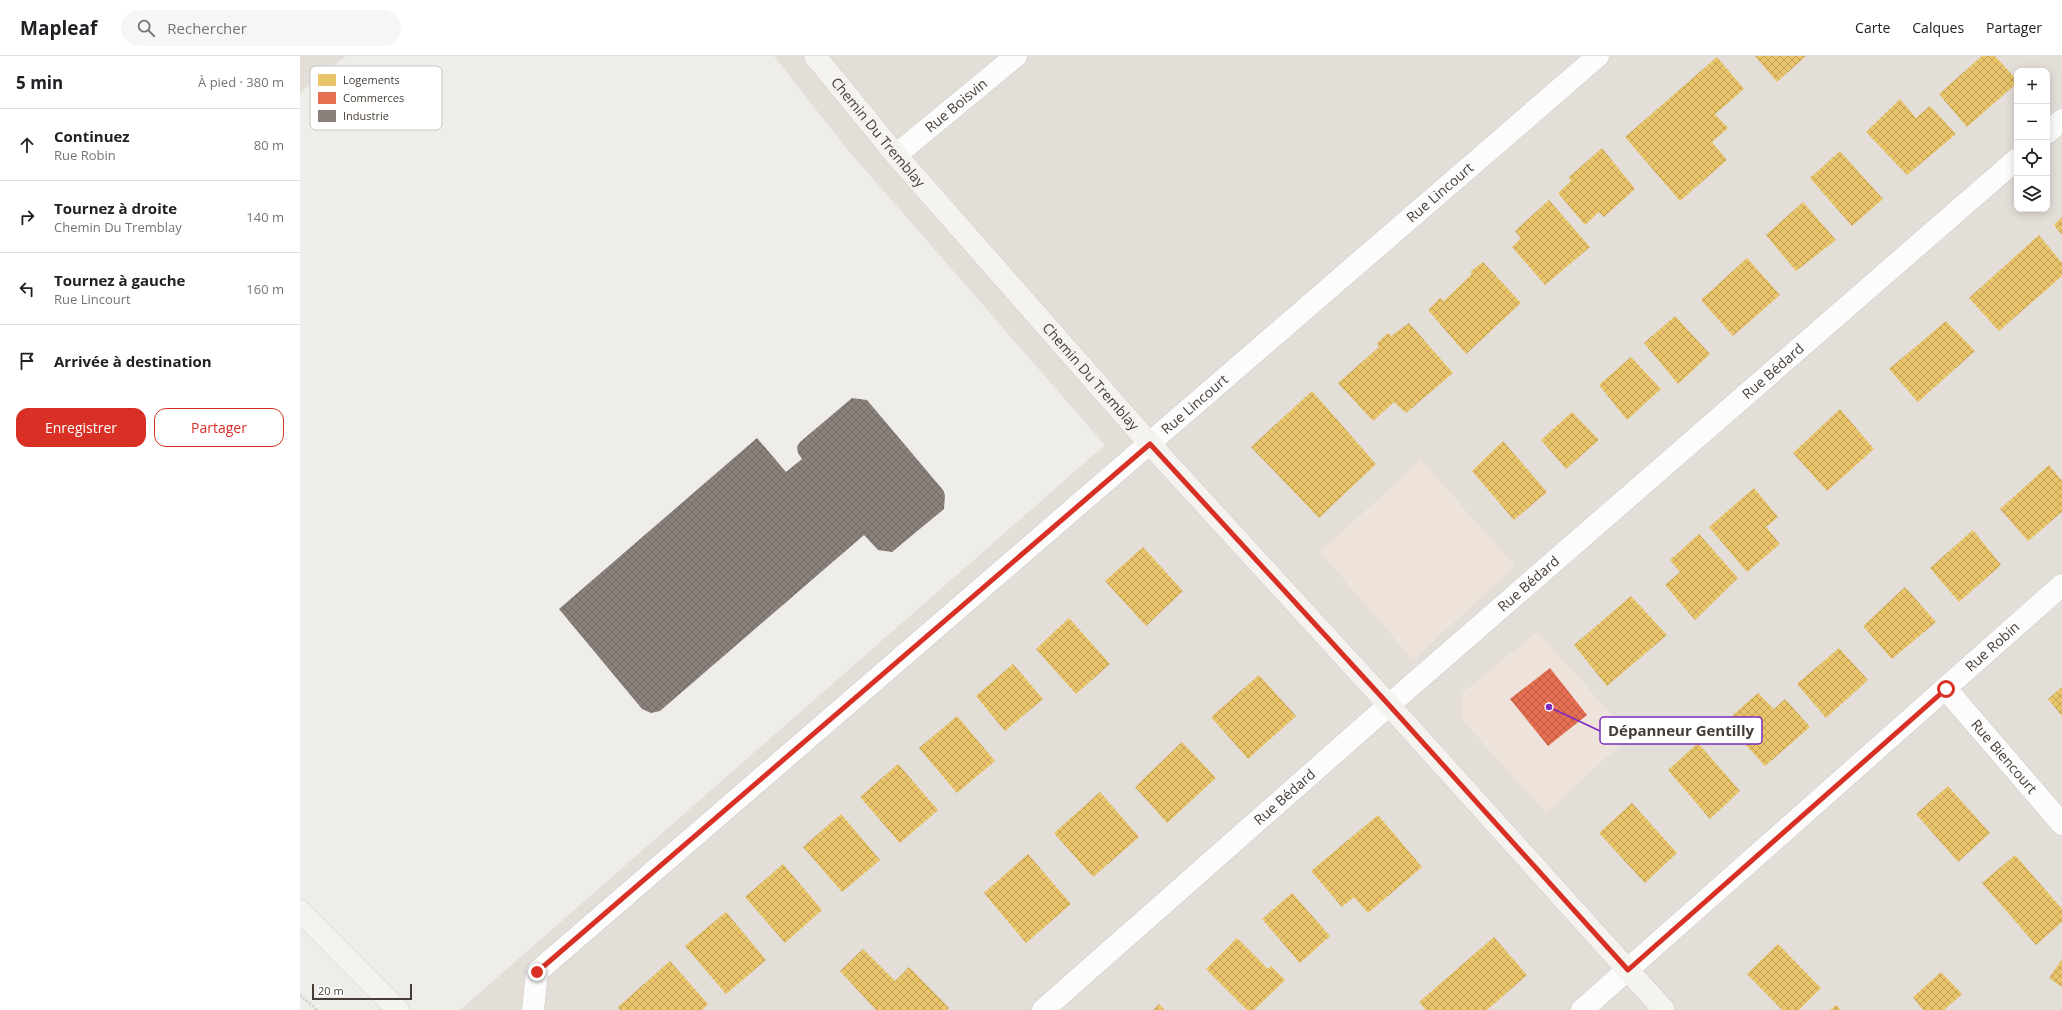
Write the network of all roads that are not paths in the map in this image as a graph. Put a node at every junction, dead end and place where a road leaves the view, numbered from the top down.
1 (815, 56) edge
2 (1016, 56) edge
3 (1598, 56) edge
4 (2062, 120) edge
5 (2050, 130) edge
6 (896, 155) junction
7 (2014, 162) edge
8 (1150, 444) junction
9 (2062, 585) edge
10 (1946, 689) junction
11 (1389, 705) junction
12 (2062, 824) edge
13 (300, 911) edge
14 (1628, 970) junction
15 (398, 1010) edge
16 (533, 1010) edge
17 (1042, 1010) edge
18 (1582, 1010) edge
19 (1664, 1010) edge

1 - 6 street, Chemin Du Tremblay
2 - 6 street, Rue Boisvin
3 - 8 street, Rue Lincourt
4 - 5 street
6 - 8 street, Chemin Du Tremblay
7 - 11 street, Rue Bédard
8 - 11 street, Chemin Du Tremblay
8 - 16 street, Rue Lincourt
9 - 10 street, Rue Robin
10 - 12 street, Rue Biencourt
10 - 14 street, Rue Robin
11 - 14 street, Chemin Du Tremblay
11 - 17 street, Rue Bédard
13 - 15 street
14 - 18 street, Rue Robin
14 - 19 street, Chemin Du Tremblay

